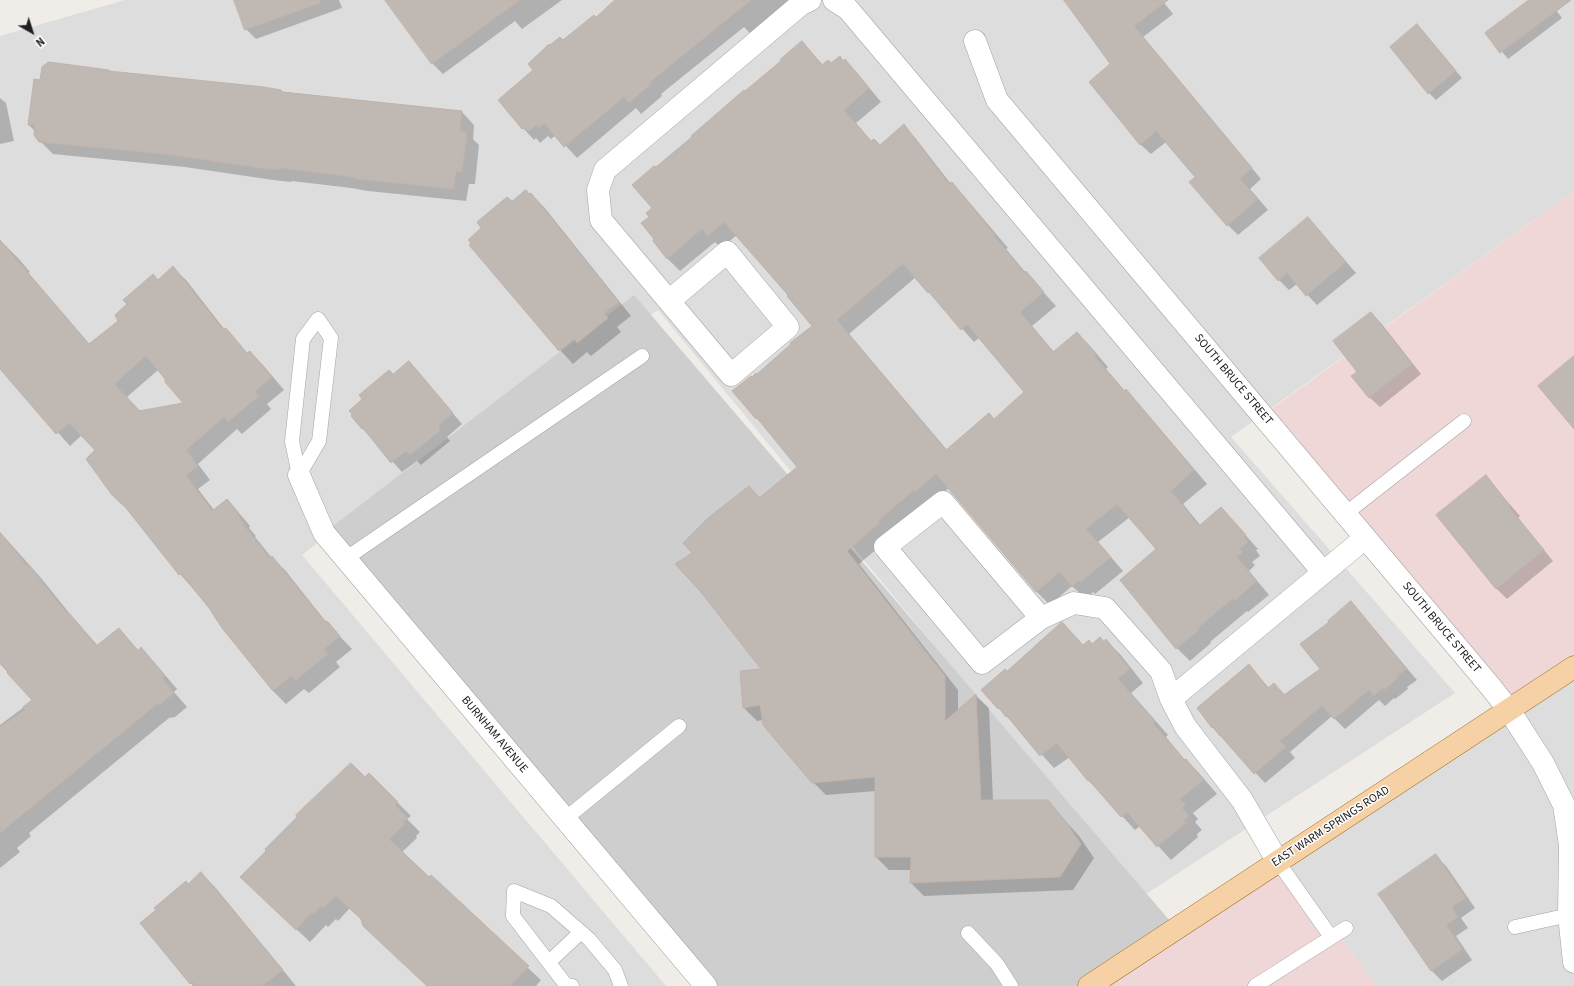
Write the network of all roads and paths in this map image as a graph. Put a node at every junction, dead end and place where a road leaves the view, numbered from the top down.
1 (810, 0) edge
2 (834, 0) edge
3 (975, 41) dead end
4 (669, 301) junction
5 (642, 356) dead end
6 (1464, 420) dead end
7 (299, 475) junction
8 (1346, 514) junction
9 (1365, 538) junction
10 (345, 559) junction
11 (1323, 572) junction
12 (1041, 618) junction
13 (1574, 667) edge
14 (1171, 699) junction
15 (1508, 710) junction
16 (679, 726) dead end
17 (565, 819) junction
18 (1278, 862) junction
19 (1568, 916) junction
20 (1515, 927) dead end
21 (1346, 928) dead end
22 (581, 932) junction
23 (968, 933) dead end
24 (1331, 937) junction
25 (549, 962) junction
26 (1574, 962) edge
27 (572, 986) edge
28 (621, 986) edge
29 (706, 986) edge
30 (1011, 986) edge
31 (1089, 986) edge
32 (1255, 986) edge

1 - 4 street
2 - 11 street
3 - 8 street, SOUTH BRUCE STREET
4 - 4 street
5 - 10 lane
6 - 8 lane
7 - 7 lane
7 - 10 street, BURNHAM AVENUE
8 - 9 street, SOUTH BRUCE STREET
9 - 11 street
9 - 15 street, SOUTH BRUCE STREET
10 - 17 street, BURNHAM AVENUE
11 - 14 street
12 - 12 street
12 - 14 street
13 - 15 main road, EAST WARM SPRINGS ROAD
14 - 18 street
15 - 18 main road, EAST WARM SPRINGS ROAD
15 - 19 street, SOUTH BRUCE STREET
16 - 17 lane
17 - 29 street, BURNHAM AVENUE
18 - 24 lane
18 - 31 main road, EAST WARM SPRINGS ROAD
19 - 20 lane
19 - 26 street, SOUTH BRUCE STREET
21 - 24 lane
22 - 25 lane
22 - 25 lane
22 - 28 lane
23 - 30 lane
24 - 32 lane
25 - 27 lane

